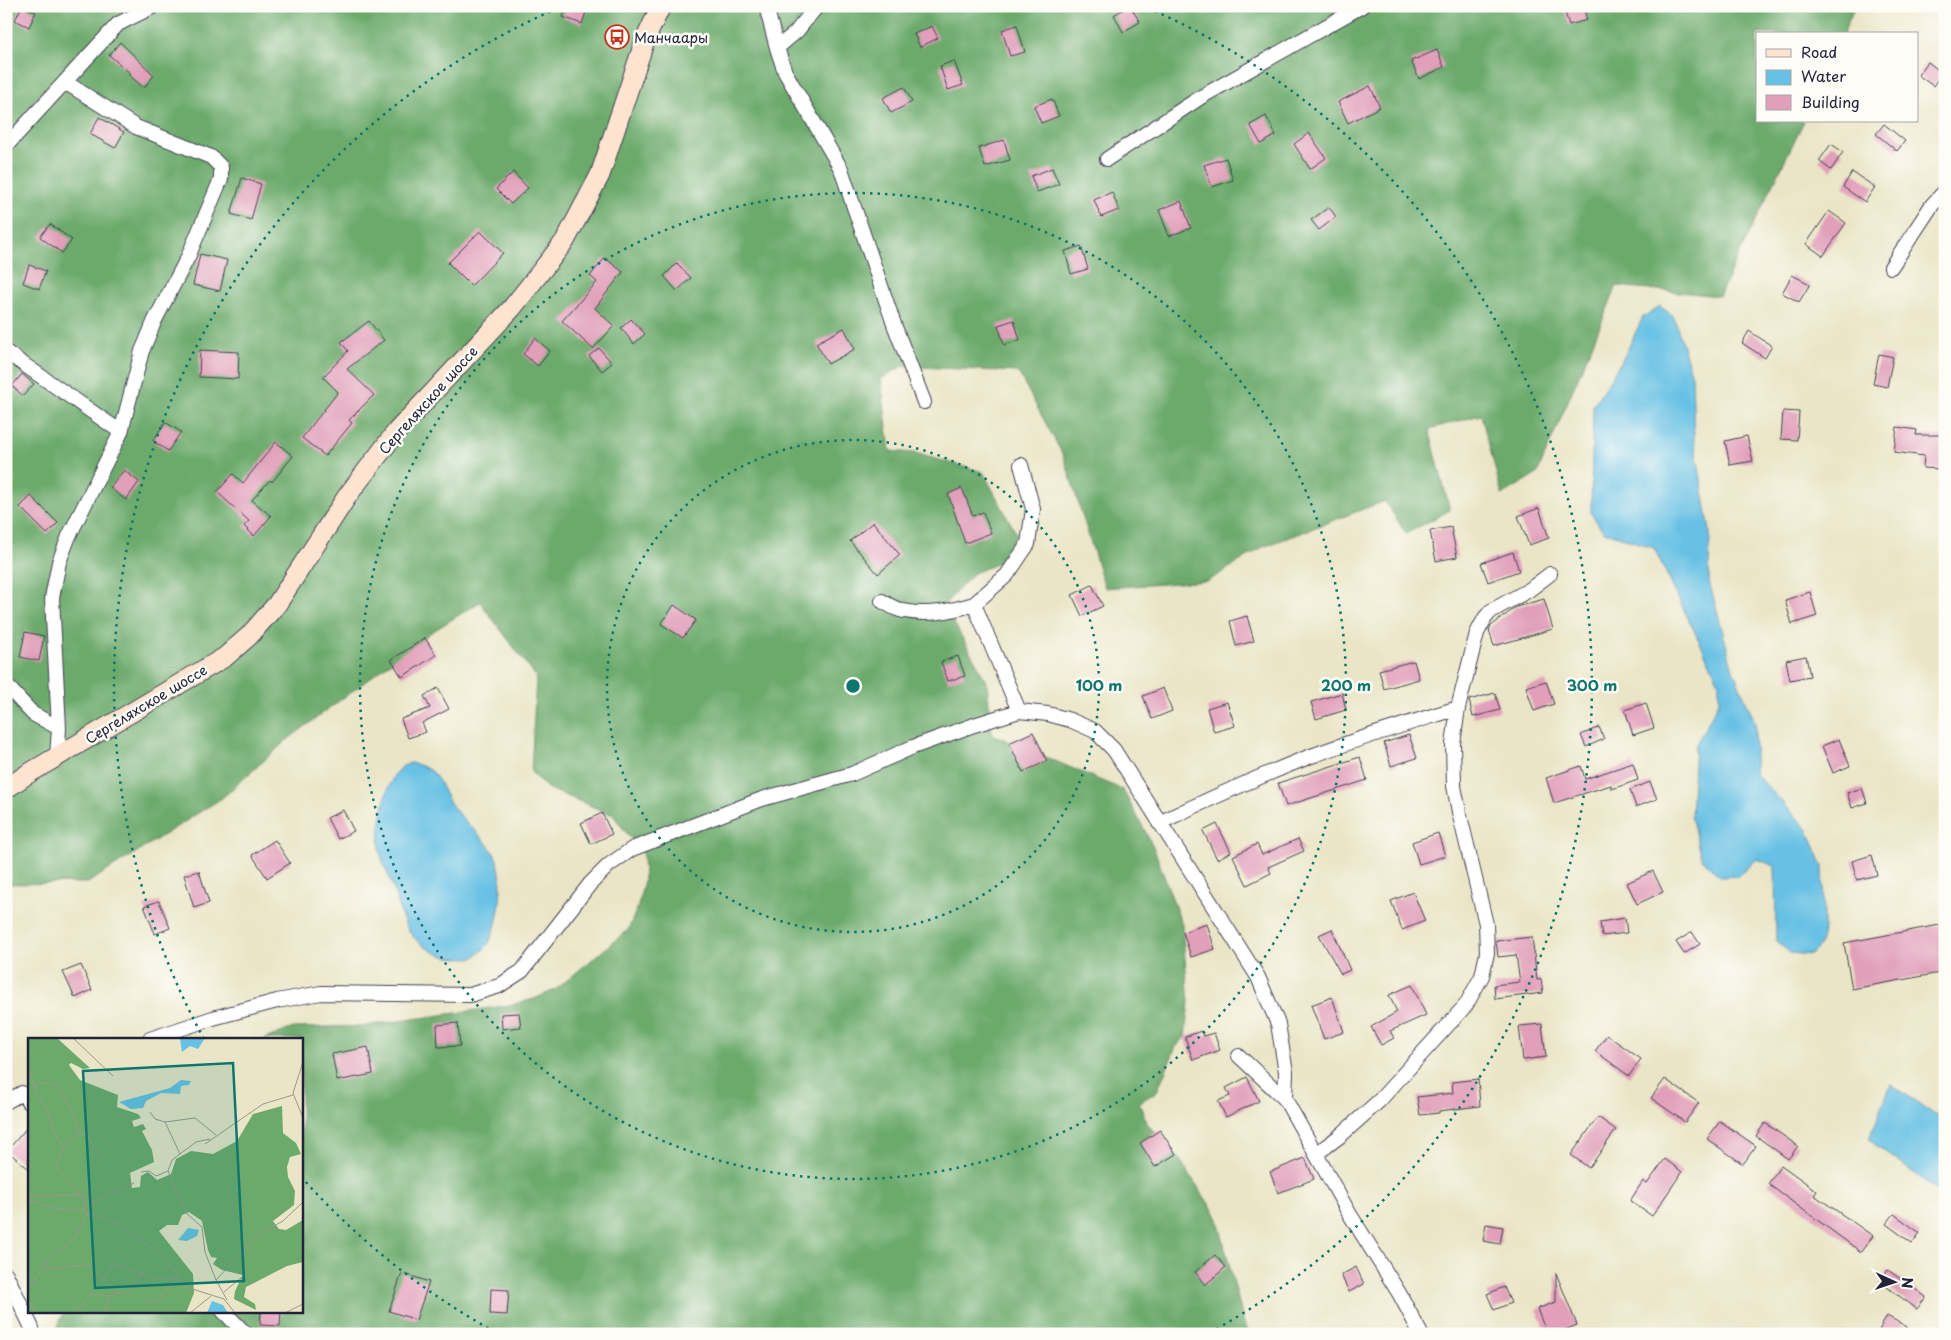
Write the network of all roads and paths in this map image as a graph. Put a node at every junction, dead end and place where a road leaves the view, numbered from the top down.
1 (154, 6) edge
2 (661, 6) edge
3 (766, 6) edge
4 (816, 6) edge
5 (1362, 6) edge
6 (777, 48) junction
7 (65, 82) junction
8 (6, 146) edge
9 (1108, 159) dead end
10 (1945, 191) edge
11 (1891, 267) dead end
12 (6, 352) edge
13 (924, 402) dead end
14 (121, 432) junction
15 (1021, 465) dead end
16 (1550, 574) dead end
17 (882, 602) dead end
18 (974, 604) junction
19 (6, 685) edge
20 (1458, 708) junction
21 (1019, 711) junction
22 (59, 728) junction
23 (57, 757) junction
24 (6, 789) edge
25 (1159, 823) junction
26 (153, 1038) edge
27 (1239, 1056) dead end
28 (26, 1094) edge
29 (1285, 1099) junction
30 (6, 1102) edge
31 (1316, 1154) junction
32 (6, 1274) edge
33 (224, 1312) edge
34 (32, 1328) dead end
35 (246, 1334) edge
36 (1421, 1334) edge

1 - 7 street
2 - 23 main road, Сергеляхское шоссе
3 - 6 street
4 - 6 street
5 - 9 street
6 - 13 street
7 - 8 street
7 - 14 street
10 - 11 street
12 - 14 street
14 - 22 street
15 - 18 street
16 - 20 street
17 - 18 street
18 - 21 street
19 - 22 street
20 - 25 street
20 - 31 street
21 - 25 street
21 - 26 street
22 - 23 street
23 - 24 main road, Сергеляхское шоссе
25 - 29 street
27 - 29 street
28 - 30 street
29 - 31 street
31 - 36 street
32 - 34 street
33 - 35 street

